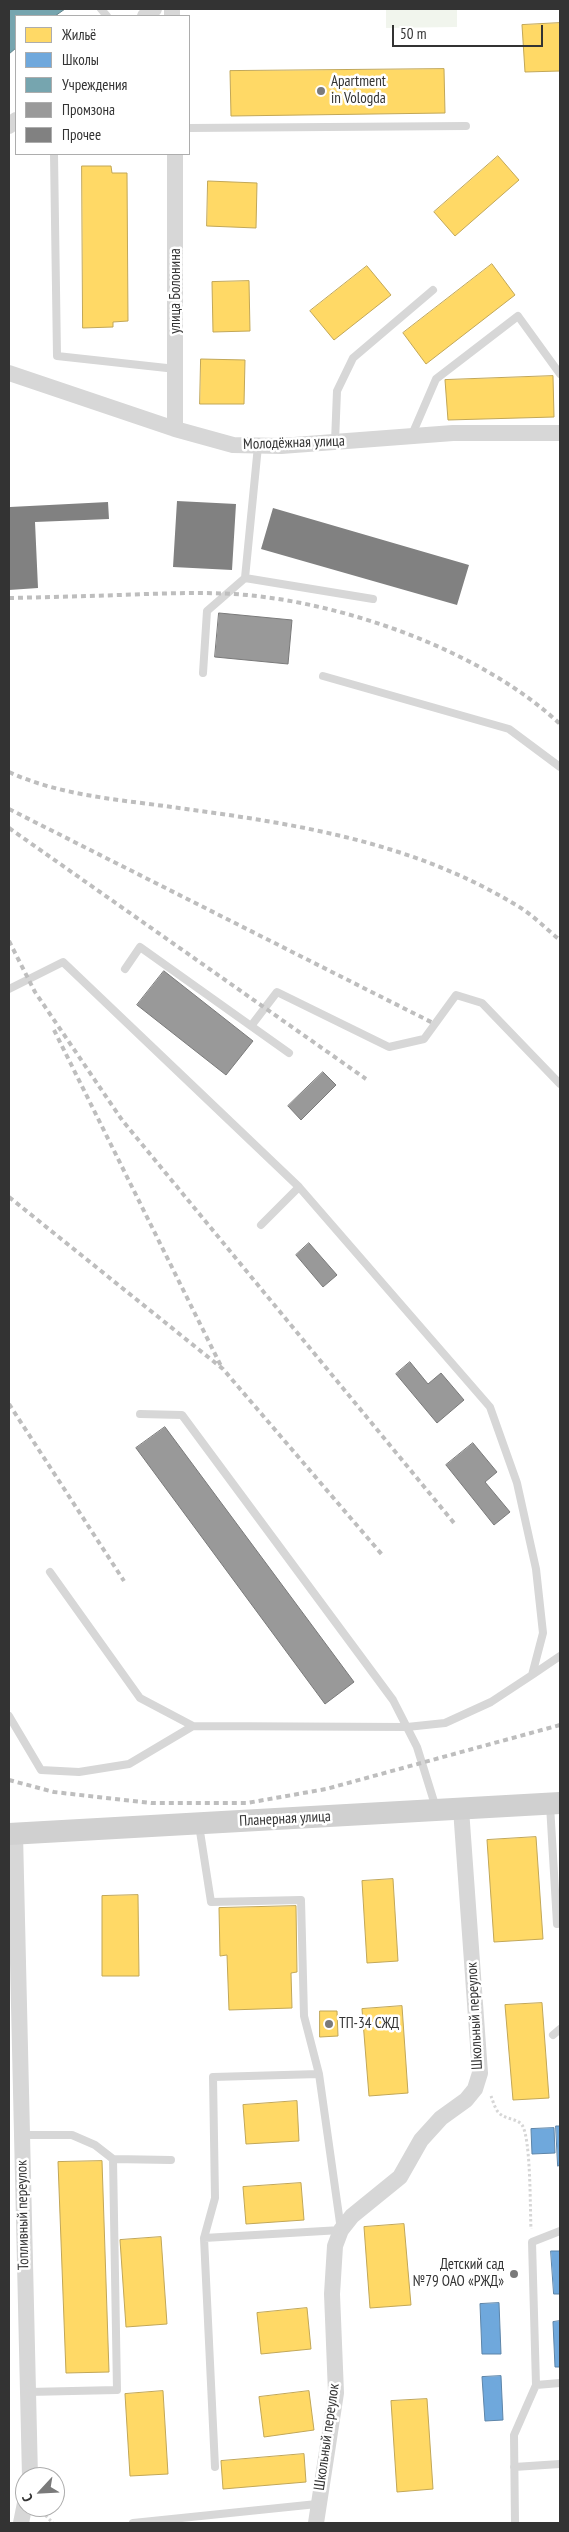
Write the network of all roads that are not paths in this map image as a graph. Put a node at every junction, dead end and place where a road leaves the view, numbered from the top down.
1 (466, 126) dead end
2 (190, 128) edge
3 (54, 155) edge
4 (175, 155) edge
5 (433, 290) dead end
6 (176, 368) junction
7 (9, 373) edge
8 (560, 374) edge
9 (175, 429) junction
10 (560, 433) edge
11 (411, 436) junction
12 (335, 442) junction
13 (258, 446) junction
14 (245, 578) junction
15 (373, 599) dead end
16 (203, 673) dead end
17 (323, 676) dead end
18 (560, 767) edge
19 (125, 969) dead end
20 (9, 989) edge
21 (251, 1026) junction
22 (289, 1053) dead end
23 (560, 1084) edge
24 (299, 1187) junction
25 (261, 1225) dead end
26 (140, 1414) dead end
27 (50, 1572) dead end
28 (560, 1656) edge
29 (532, 1675) junction
30 (9, 1716) edge
31 (193, 1726) junction
32 (406, 1727) junction
33 (555, 1803) edge
34 (461, 1809) junction
35 (436, 1810) junction
36 (198, 1824) junction
37 (12, 1834) edge
38 (557, 1924) dead end
39 (560, 2029) edge
40 (554, 2035) dead end
41 (319, 2074) junction
42 (22, 2136) junction
43 (113, 2159) junction
44 (171, 2160) dead end
45 (341, 2230) junction
46 (560, 2231) edge
47 (204, 2238) junction
48 (560, 2383) edge
49 (536, 2385) junction
50 (28, 2392) junction
51 (560, 2464) edge
52 (30, 2467) edge
53 (215, 2467) dead end
54 (514, 2467) junction
55 (317, 2504) junction
56 (133, 2523) edge
57 (316, 2523) edge
58 (514, 2523) edge

1 - 2 lane
3 - 6 lane
4 - 6 street, улица Болонина
5 - 12 lane
6 - 9 street, улица Болонина
7 - 9 street, Молодёжная улица
8 - 11 lane
9 - 13 street, Молодёжная улица
10 - 11 street, Молодёжная улица
11 - 12 street, Молодёжная улица
12 - 13 street, Молодёжная улица
13 - 14 lane
14 - 15 lane
14 - 16 lane
17 - 18 lane
19 - 21 lane
20 - 24 lane
21 - 22 lane
21 - 23 lane
24 - 25 lane
24 - 29 lane
26 - 32 lane
27 - 31 lane
28 - 29 lane
29 - 32 lane
30 - 31 lane
31 - 32 lane
32 - 35 lane
33 - 34 street, Планерная улица
33 - 38 lane
34 - 35 street, Планерная улица
34 - 45 street, Школьный переулок
35 - 36 street, Планерная улица
36 - 37 street, Планерная улица
36 - 41 lane
37 - 42 street, Топливный переулок
39 - 40 lane
41 - 45 lane
41 - 47 lane
42 - 43 lane
42 - 50 street, Топливный переулок
43 - 44 lane
43 - 50 lane
45 - 47 lane
45 - 55 street, Школьный переулок
46 - 49 lane
47 - 53 lane
48 - 49 lane
49 - 54 lane
50 - 52 street, Топливный переулок
51 - 54 lane
54 - 58 lane
55 - 56 lane
55 - 57 street, Школьный переулок

